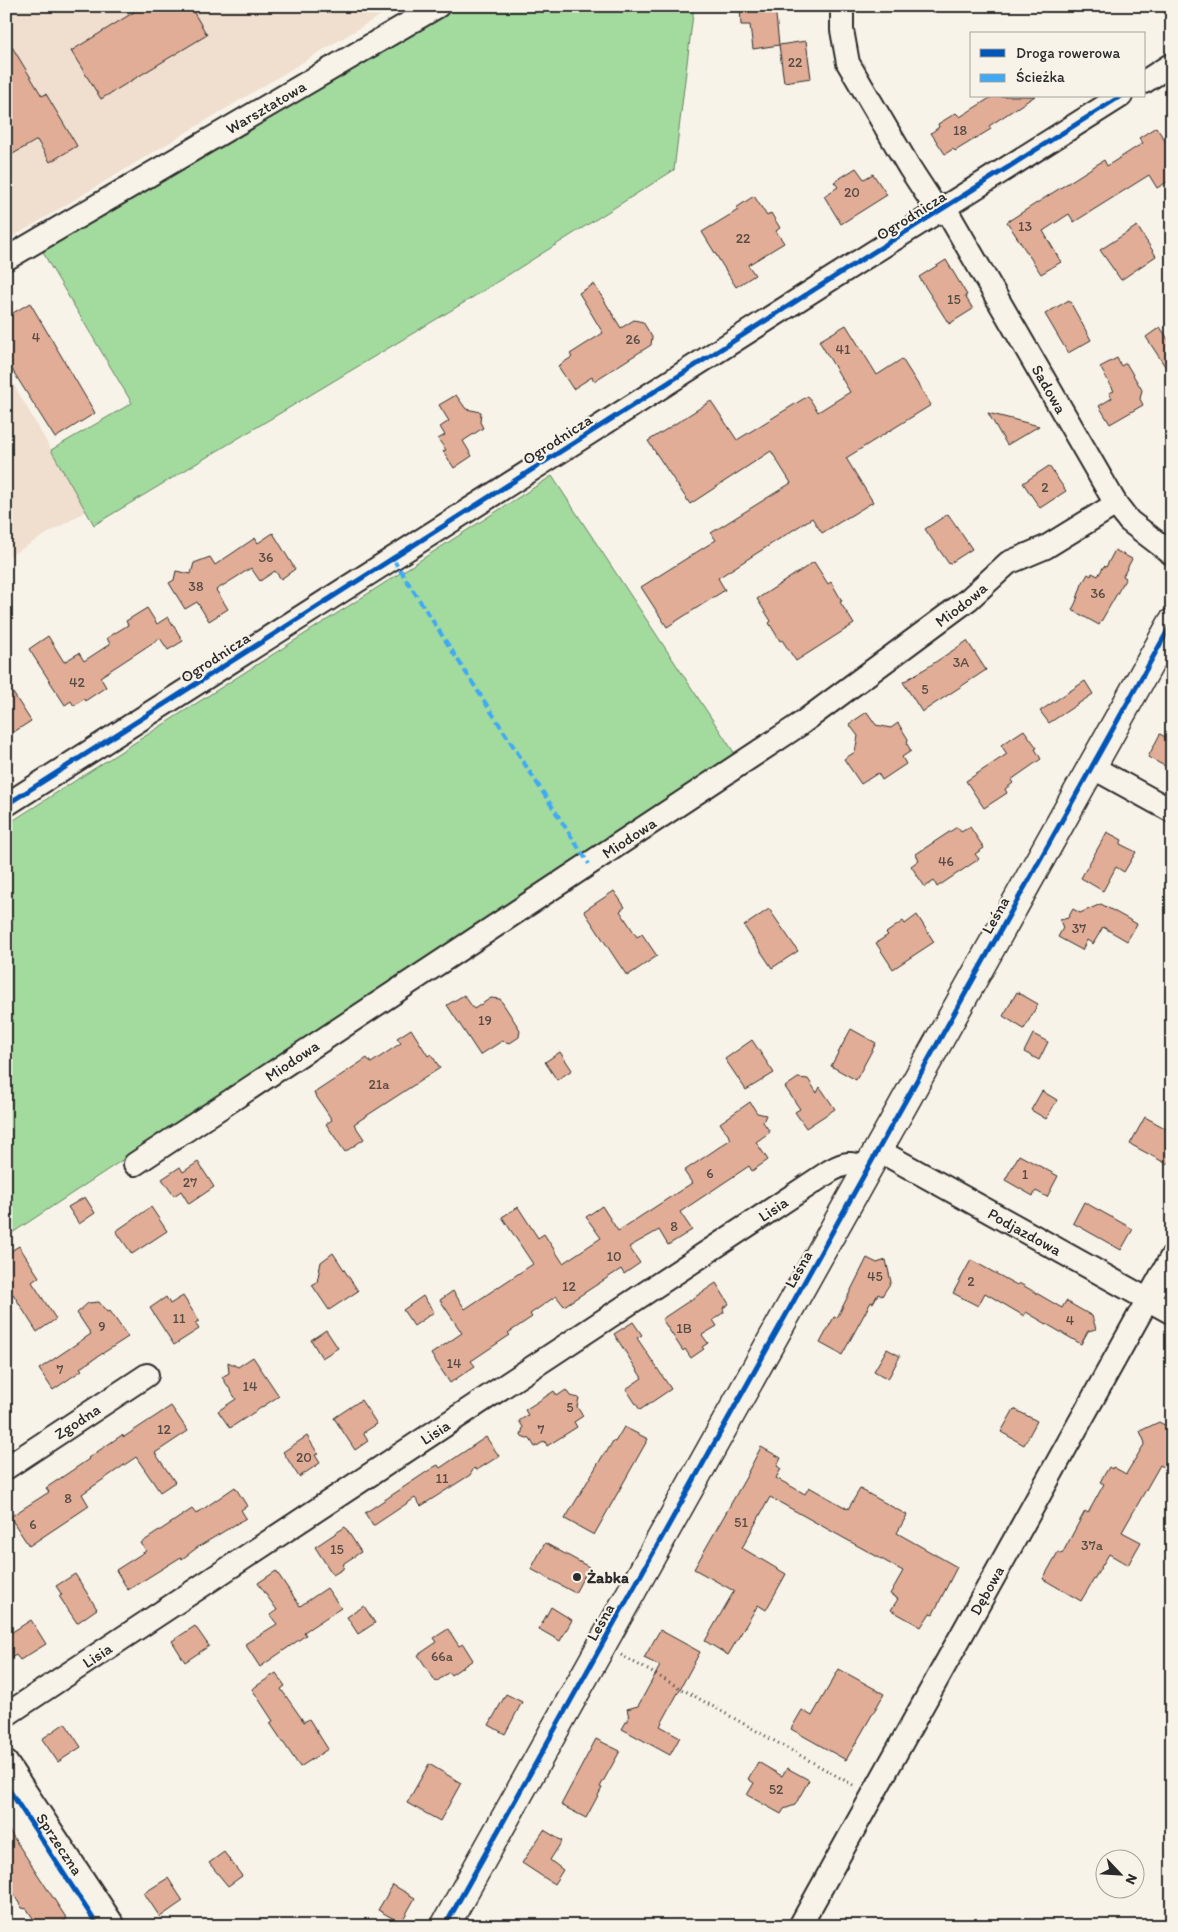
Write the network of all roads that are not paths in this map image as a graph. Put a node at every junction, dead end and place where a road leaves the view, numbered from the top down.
1 (438, 6) edge
2 (842, 6) edge
3 (1172, 64) edge
4 (1146, 81) edge
5 (1118, 98) edge
6 (942, 211) junction
7 (6, 260) edge
8 (1116, 504) junction
9 (1172, 554) edge
10 (1172, 623) edge
11 (1092, 767) junction
12 (6, 805) edge
13 (1172, 811) edge
14 (873, 1159) junction
15 (135, 1164) dead end
16 (1172, 1256) edge
17 (1148, 1299) junction
18 (1172, 1313) edge
19 (147, 1375) dead end
20 (6, 1468) edge
21 (6, 1715) edge
22 (6, 1762) edge
23 (114, 1926) edge
24 (445, 1926) edge
25 (800, 1926) edge

1 - 7 street, Warsztatowa
2 - 6 street, Sadowa
3 - 4 street
5 - 6 street, Ogrodnicza
6 - 8 street, Sadowa
6 - 12 street, Ogrodnicza
8 - 9 street, Sadowa
8 - 15 street, Miodowa
10 - 11 street, Leśna
11 - 13 street
11 - 14 street, Leśna
14 - 17 street, Podjazdowa
14 - 21 street, Lisia
14 - 24 street, Leśna
16 - 17 street, Dębowa
17 - 18 street, Podjazdowa
17 - 25 street, Dębowa
19 - 20 street, Zgodna
22 - 23 street, Sprzeczna

